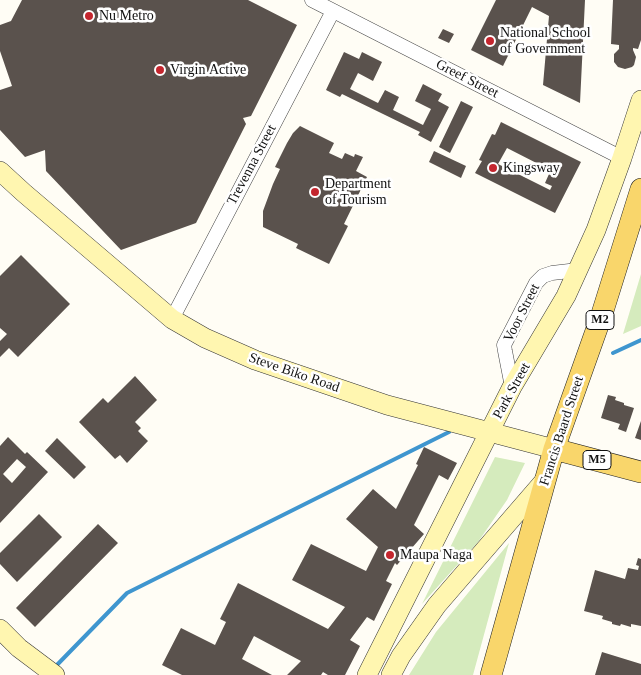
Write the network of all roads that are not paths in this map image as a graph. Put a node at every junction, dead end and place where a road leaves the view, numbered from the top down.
1 (312, 0) edge
2 (332, 11) junction
3 (641, 100) edge
4 (622, 158) junction
5 (0, 171) edge
6 (641, 189) edge
7 (578, 270) junction
8 (172, 319) junction
9 (512, 387) junction
10 (490, 432) junction
11 (554, 449) junction
12 (641, 472) edge
13 (545, 480) junction
14 (0, 629) edge
15 (56, 675) edge
16 (367, 675) edge
17 (391, 675) edge
18 (491, 675) edge

1 - 2 street, Greef Street
2 - 4 street, Greef Street
2 - 8 street, Trevenna Street
3 - 4 street, Park Street
4 - 7 street, Park Street
5 - 8 street, Steve Biko Road / M5
6 - 11 main road, Francis Baard Street / M2
7 - 9 street, Park Street
7 - 9 street, Voor Street
8 - 10 street, Steve Biko Road / M5
9 - 10 street, Park Street
10 - 11 street, Steve Biko Road / M5
10 - 16 street, Park Street
11 - 12 main road, Steve Biko Road / M5
11 - 13 main road, Francis Baard Street / M2
13 - 17 street
13 - 18 main road, Francis Baard Street / M2
14 - 15 street

